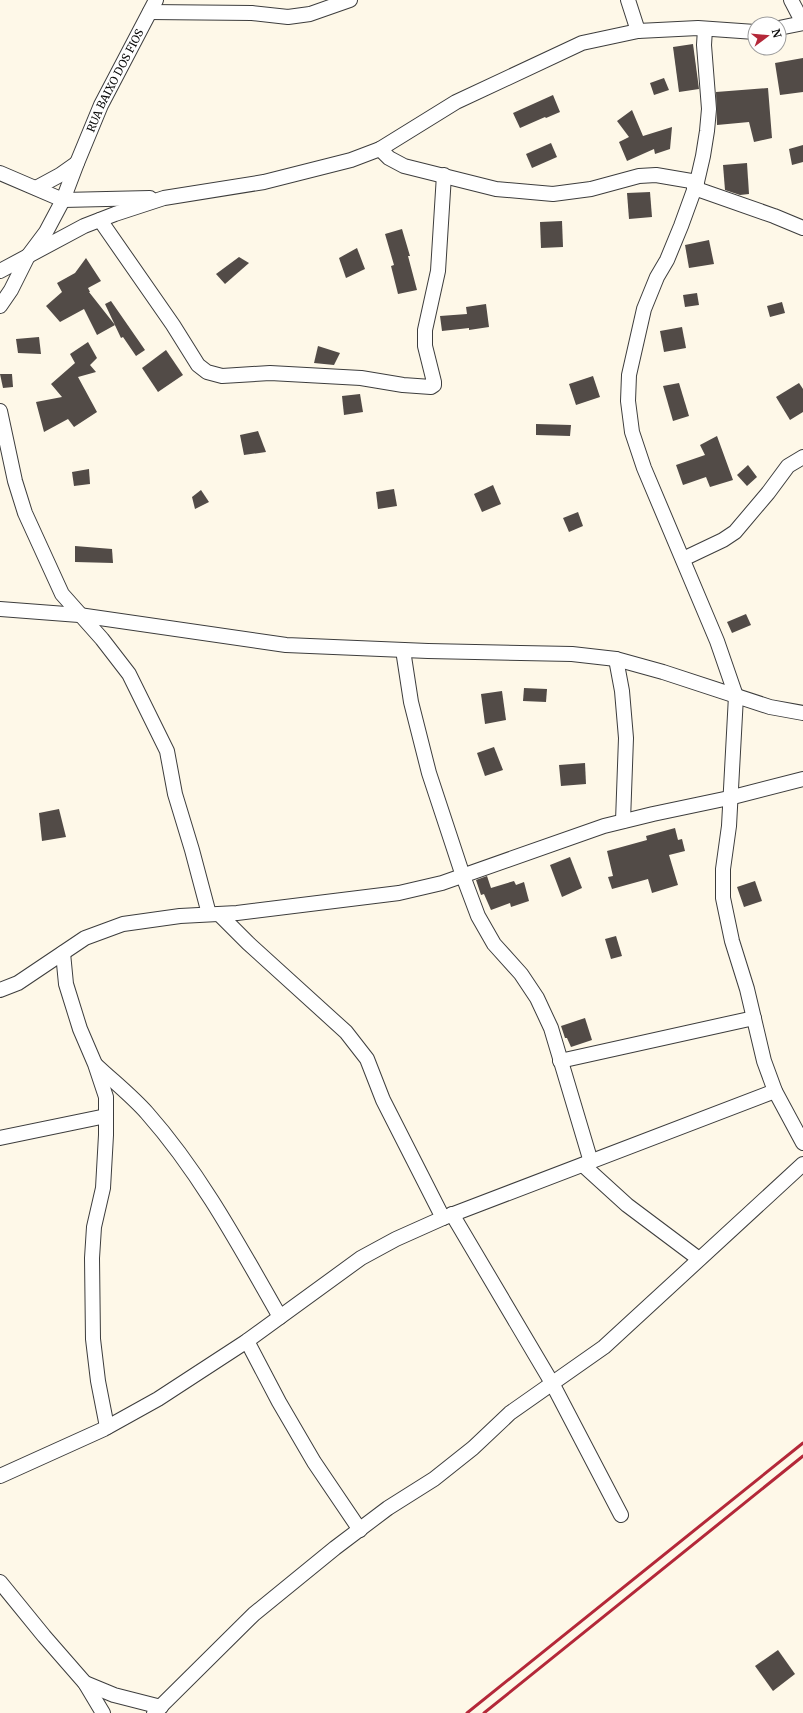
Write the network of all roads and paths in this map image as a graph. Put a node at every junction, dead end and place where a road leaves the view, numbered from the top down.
1 (350, 0) edge
2 (628, 0) edge
3 (791, 0) edge
4 (153, 6) edge
5 (803, 23) edge
6 (787, 26) edge
7 (705, 29) junction
8 (638, 31) junction
9 (747, 32) edge
10 (380, 149) junction
11 (77, 163) junction
12 (0, 174) edge
13 (444, 175) junction
14 (695, 185) junction
15 (36, 188) junction
16 (164, 198) junction
17 (63, 200) junction
18 (100, 220) junction
19 (803, 228) edge
20 (28, 256) junction
21 (0, 271) edge
22 (0, 306) edge
23 (0, 411) edge
24 (803, 457) edge
25 (683, 559) junction
26 (0, 609) edge
27 (79, 615) junction
28 (403, 650) junction
29 (616, 659) junction
30 (736, 696) junction
31 (803, 713) edge
32 (803, 779) edge
33 (729, 798) junction
34 (623, 821) junction
35 (463, 876) junction
36 (214, 914) junction
37 (63, 952) junction
38 (0, 990) edge
39 (754, 1018) junction
40 (560, 1061) junction
41 (95, 1064) junction
42 (775, 1091) junction
43 (106, 1116) junction
44 (0, 1138) edge
45 (803, 1143) edge
46 (587, 1163) junction
47 (803, 1164) edge
48 (448, 1216) junction
49 (699, 1259) junction
50 (280, 1317) junction
51 (247, 1341) junction
52 (552, 1383) junction
53 (107, 1427) junction
54 (0, 1476) edge
55 (620, 1515) dead end
56 (360, 1530) junction
57 (0, 1582) edge
58 (85, 1684) junction
59 (158, 1710) edge
60 (103, 1713) edge

1 - 4 street
2 - 8 street
3 - 5 street
4 - 11 street, RUA BAIXO DOS FIOS
5 - 6 street
7 - 8 street
7 - 9 street
7 - 14 street
8 - 10 street
10 - 13 street
10 - 16 street
11 - 15 street
11 - 17 street, RUA BAIXO DOS FIOS
12 - 15 street
13 - 14 street
13 - 18 street
14 - 19 street
14 - 25 street
15 - 17 street
16 - 17 street
16 - 18 street
17 - 20 street
18 - 20 street
20 - 21 street
20 - 22 street
23 - 27 street
24 - 25 street
25 - 30 street
26 - 27 street
27 - 28 street
27 - 36 street
28 - 29 street
28 - 35 street
29 - 30 street
29 - 34 street
30 - 31 street
30 - 33 street
32 - 33 street
33 - 34 street
33 - 39 street
34 - 35 street
35 - 36 street
35 - 40 street
36 - 37 street
36 - 48 street
37 - 38 street
37 - 41 street
39 - 40 street
39 - 42 street
40 - 46 street
41 - 43 street
41 - 50 street
42 - 45 street
42 - 46 street
43 - 44 street
43 - 53 street
46 - 48 street
46 - 49 street
47 - 49 street
48 - 50 street
48 - 52 street
49 - 52 street
50 - 51 street
51 - 53 street
51 - 56 street
52 - 55 street
52 - 56 street
53 - 54 street
56 - 59 street
57 - 58 street
58 - 59 street
58 - 60 street

